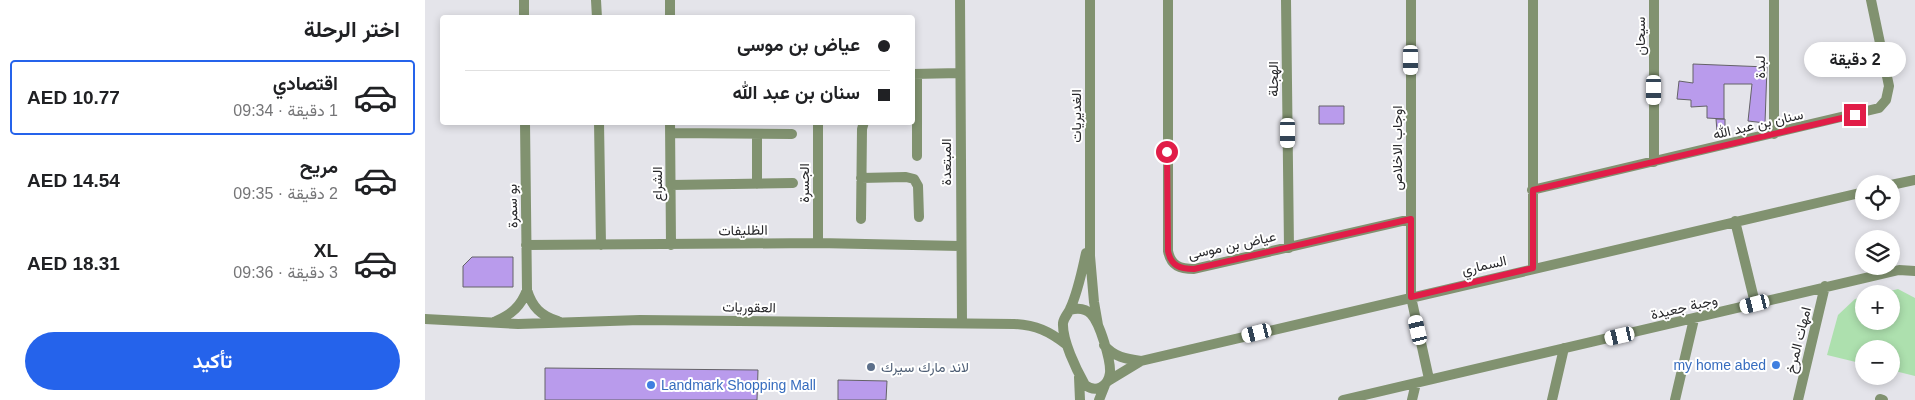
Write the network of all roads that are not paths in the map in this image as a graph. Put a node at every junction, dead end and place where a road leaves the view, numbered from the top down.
1 (524, 0) edge
2 (596, 0) edge
3 (670, 0) edge
4 (960, 0) edge
5 (1090, 0) edge
6 (1168, 0) edge
7 (1287, 0) edge
8 (1411, 0) edge
9 (1533, 0) edge
10 (1654, 0) edge
11 (1774, 0) edge
12 (1871, 0) edge
13 (524, 15) edge
14 (597, 15) edge
15 (670, 15) edge
16 (960, 73) junction
17 (915, 74) edge
18 (525, 125) edge
19 (599, 125) edge
20 (818, 125) edge
21 (862, 125) edge
22 (670, 128) edge
23 (757, 134) junction
24 (792, 134) dead end
25 (1773, 134) junction
26 (917, 156) dead end
27 (1654, 162) junction
28 (861, 178) junction
29 (1915, 180) edge
30 (793, 183) dead end
31 (1900, 183) edge
32 (757, 184) junction
33 (671, 185) junction
34 (1533, 190) junction
35 (1855, 194) edge
36 (919, 217) dead end
37 (861, 219) dead end
38 (1411, 219) junction
39 (1735, 221) junction
40 (1091, 232) junction
41 (818, 243) junction
42 (526, 245) junction
43 (601, 245) junction
44 (671, 245) junction
45 (960, 246) junction
46 (1289, 248) junction
47 (1533, 268) junction
48 (1915, 271) edge
49 (1825, 286) junction
50 (527, 290) junction
51 (1411, 297) junction
52 (1755, 304) junction
53 (1070, 310) junction
54 (425, 319) edge
55 (1694, 319) junction
56 (493, 322) junction
57 (563, 322) junction
58 (962, 323) junction
59 (1098, 325) junction
60 (1104, 344) junction
61 (1067, 345) junction
62 (1564, 348) junction
63 (1141, 361) junction
64 (1079, 373) junction
65 (1429, 380) junction
66 (1106, 383) junction
67 (1416, 383) junction
68 (1080, 400) edge
69 (1099, 400) edge
70 (1343, 400) edge
71 (1412, 400) edge
72 (1552, 400) edge
73 (1675, 400) edge
74 (1797, 400) edge

1 - 13 street
2 - 14 street
3 - 15 street
4 - 16 street, المبتعدة
5 - 40 street, الغديريات
6 - 46 street, عياض بن موسى
7 - 46 street, الهجلة
8 - 38 street, اوجاب الاخلاص
9 - 34 street
10 - 27 street, سيحان
11 - 25 street, لبدة
12 - 25 street, سنان بن عبد الله
16 - 17 street
16 - 45 street, المبتعدة
17 - 26 street
18 - 42 street, بو سمرة
19 - 43 street
20 - 41 street, الجسرة
21 - 28 street
22 - 23 street
22 - 33 street, الشراع
23 - 24 street
23 - 32 street
25 - 27 street, سنان بن عبد الله
27 - 34 street, سنان بن عبد الله
28 - 36 street
28 - 37 street
29 - 31 street
30 - 32 street
32 - 33 street
33 - 44 street, الشراع
34 - 47 street
35 - 39 street, السماري
38 - 46 street, عياض بن موسى
38 - 51 street, اوجاب الاخلاص
39 - 47 street, السماري
39 - 52 street
40 - 53 street, الغديريات
40 - 59 street, الغديريات
41 - 44 street, الظليفات
41 - 45 street, الظليفات
42 - 43 street, الظليفات
42 - 50 street, بو سمرة
43 - 44 street, الظليفات
45 - 58 street, المبتعدة
47 - 51 street, السماري
48 - 49 street, وجبة جعيدة
49 - 52 street, وجبة جعيدة
49 - 74 street, امهات المرخ
50 - 56 street
50 - 57 street, بو سمرة
51 - 63 street, السماري
51 - 65 street, اوجاب الاخلاص
52 - 55 street, وجبة جعيدة
53 - 59 street
53 - 61 street, الغديريات
54 - 56 street, العقوريات
55 - 62 street, وجبة جعيدة
55 - 73 street
56 - 57 street, العقوريات
57 - 58 street, العقوريات
58 - 61 street, العقوريات
59 - 60 street, الغديريات
60 - 63 street, السماري
60 - 66 street, الغديريات
61 - 64 street, الغديريات
62 - 65 street, وجبة جعيدة
62 - 72 street
63 - 66 street, السماري
64 - 66 street
64 - 68 street
65 - 67 street, وجبة جعيدة
66 - 69 street
67 - 70 street, وجبة جعيدة
67 - 71 street

